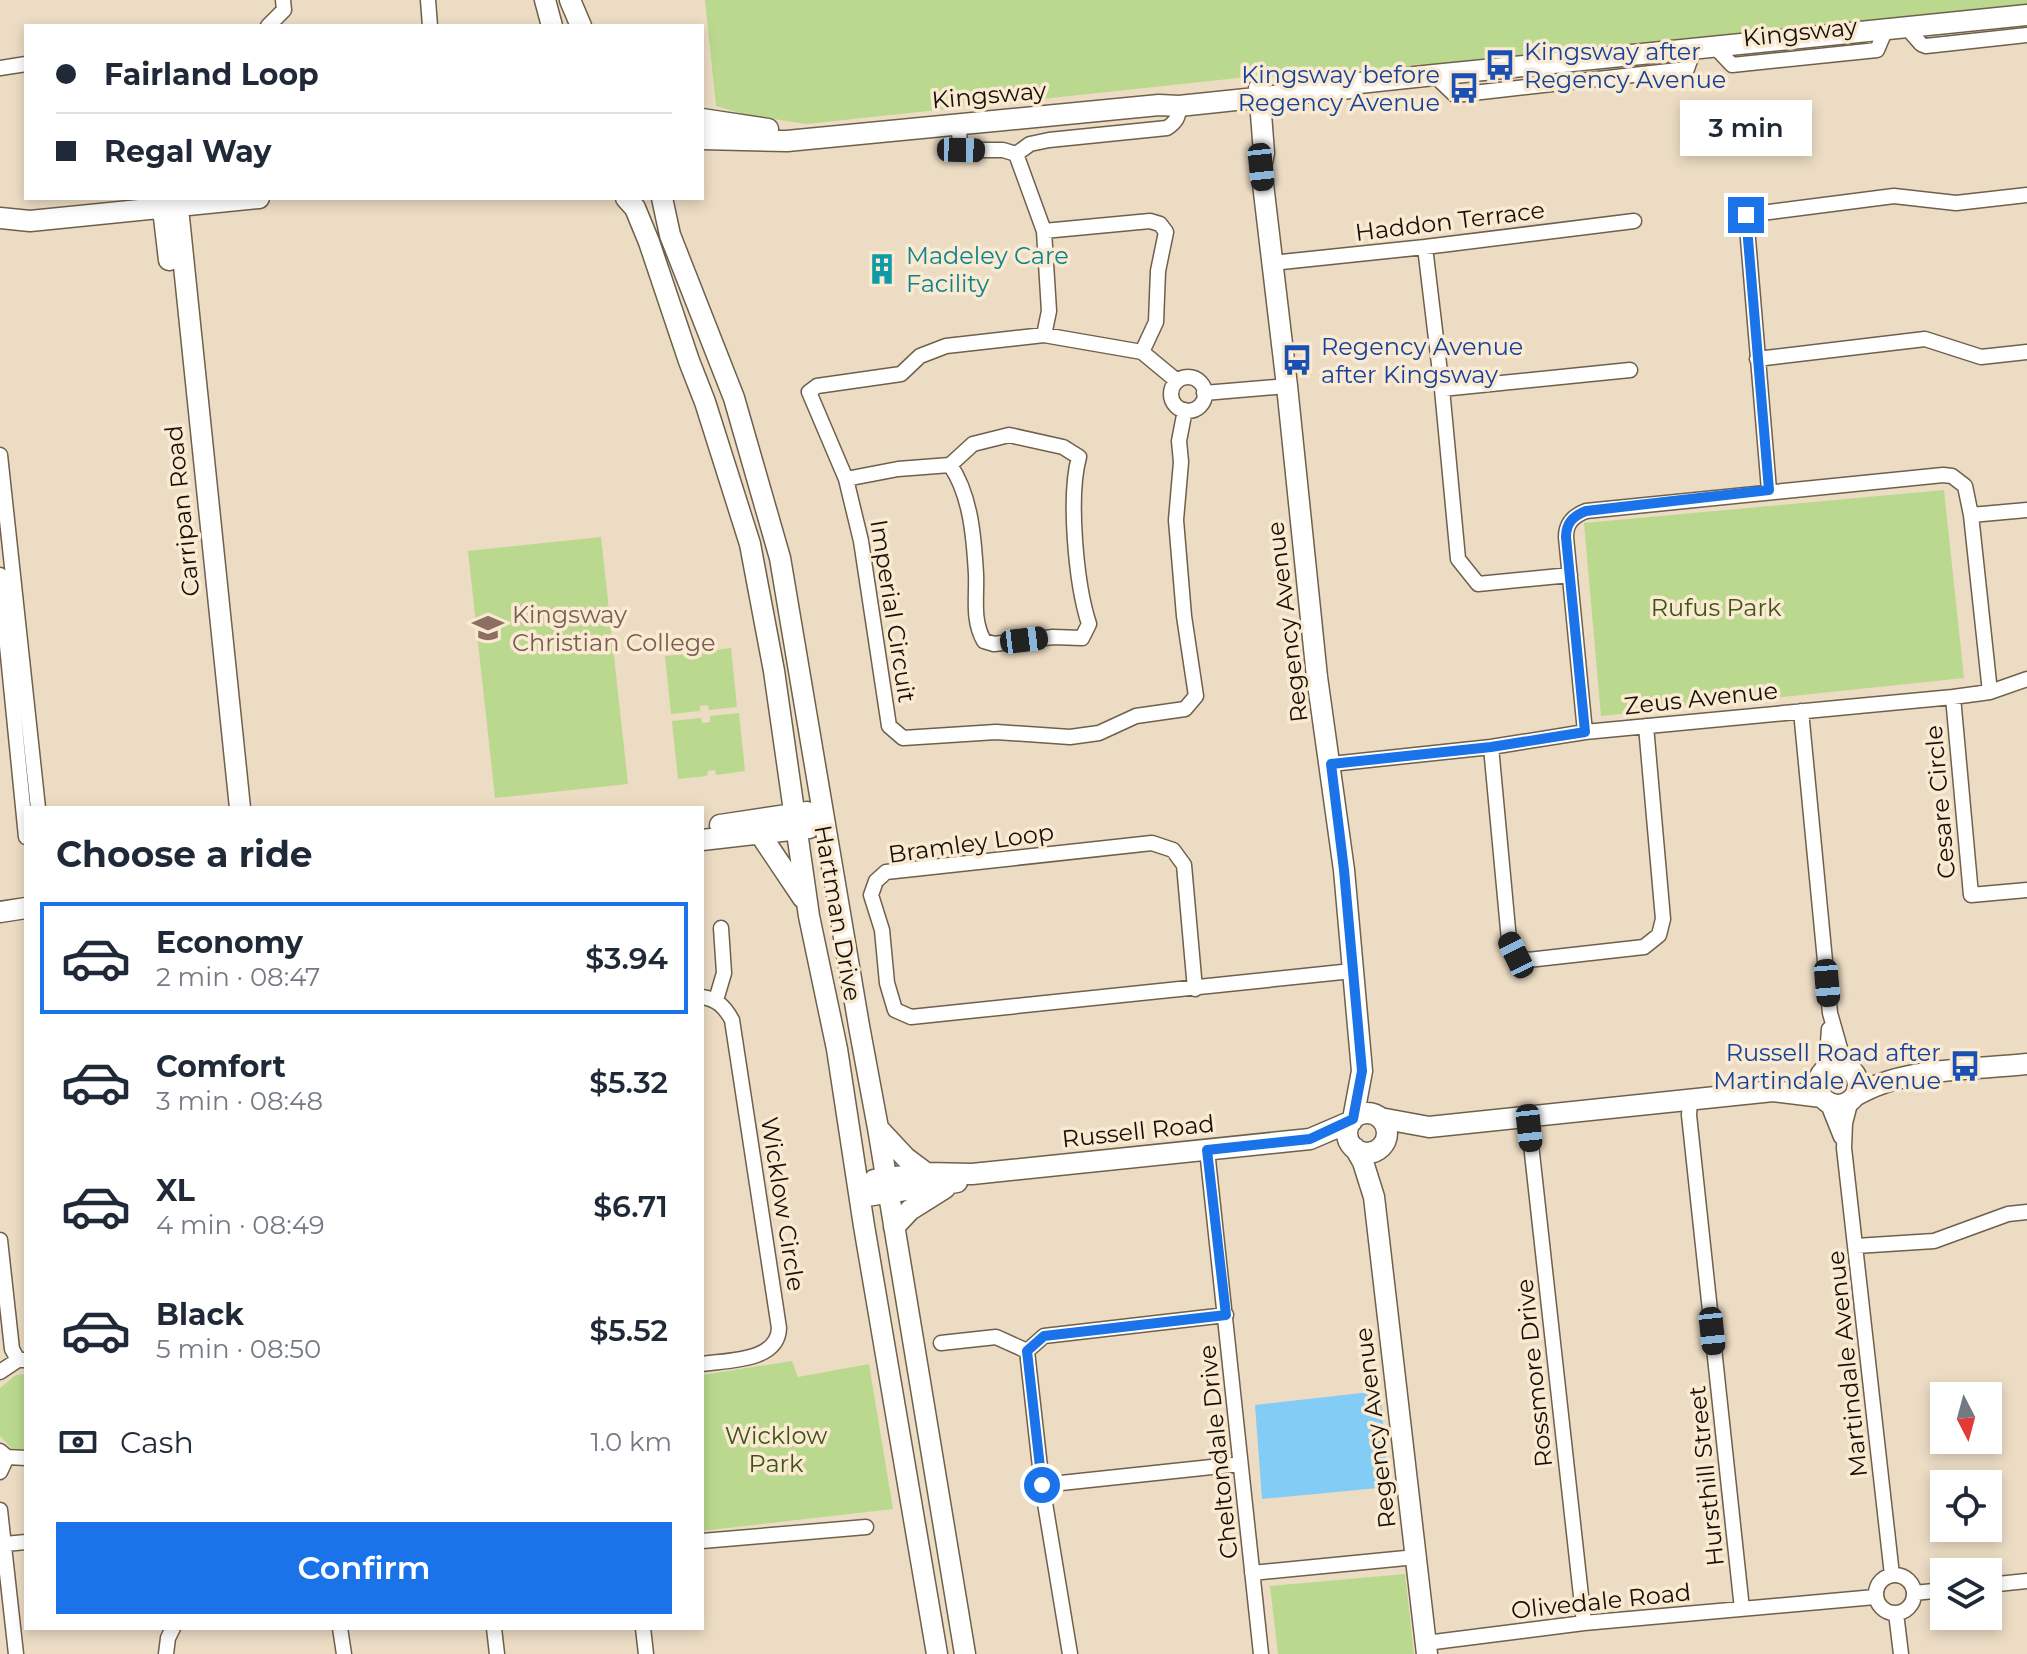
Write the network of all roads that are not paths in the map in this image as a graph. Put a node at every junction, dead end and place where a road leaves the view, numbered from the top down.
1 (283, 0) edge
2 (428, 0) edge
3 (545, 0) edge
4 (570, 0) edge
5 (2027, 15) edge
6 (270, 24) edge
7 (430, 24) edge
8 (551, 24) edge
9 (580, 24) edge
10 (1896, 28) junction
11 (2027, 35) edge
12 (24, 64) edge
13 (0, 68) edge
14 (1253, 93) junction
15 (1169, 105) junction
16 (704, 119) edge
17 (958, 124) junction
18 (824, 137) junction
19 (704, 139) edge
20 (1016, 154) junction
21 (2027, 195) edge
22 (241, 200) edge
23 (628, 200) edge
24 (662, 200) edge
25 (170, 208) junction
26 (0, 218) edge
27 (30, 221) junction
28 (1634, 221) dead end
29 (1044, 231) junction
30 (0, 233) edge
31 (1425, 247) junction
32 (1272, 263) junction
33 (1044, 335) junction
34 (1142, 352) junction
35 (2027, 352) edge
36 (1757, 359) junction
37 (186, 360) junction
38 (1630, 370) dead end
39 (1177, 381) junction
40 (1287, 386) junction
41 (1442, 389) junction
42 (1204, 393) junction
43 (1185, 410) junction
44 (0, 455) edge
45 (950, 465) junction
46 (846, 479) junction
47 (1769, 490) junction
48 (2027, 510) edge
49 (1971, 515) junction
50 (0, 575) edge
51 (1570, 575) junction
52 (2027, 679) edge
53 (1990, 692) junction
54 (1953, 697) junction
55 (1801, 711) junction
56 (1646, 726) junction
57 (1585, 732) junction
58 (1491, 747) junction
59 (1331, 764) junction
60 (38, 806) edge
61 (228, 806) edge
62 (240, 806) edge
63 (24, 817) edge
64 (824, 818) junction
65 (796, 822) junction
66 (704, 828) edge
67 (760, 834) junction
68 (704, 840) edge
69 (2027, 890) edge
70 (24, 900) edge
71 (0, 903) edge
72 (808, 905) junction
73 (24, 908) edge
74 (0, 912) edge
75 (721, 928) dead end
76 (1352, 971) junction
77 (1195, 989) junction
78 (709, 998) edge
79 (2027, 1064) edge
80 (1836, 1069) junction
81 (1362, 1071) junction
82 (1901, 1077) junction
83 (1773, 1091) junction
84 (1853, 1098) junction
85 (1690, 1100) junction
86 (1824, 1100) junction
87 (1379, 1117) junction
88 (1528, 1117) junction
89 (1352, 1120) junction
90 (1429, 1127) junction
91 (878, 1128) junction
92 (1310, 1139) junction
93 (1383, 1144) junction
94 (1354, 1147) junction
95 (1844, 1148) junction
96 (1207, 1150) junction
97 (926, 1173) junction
98 (972, 1174) junction
99 (952, 1184) junction
100 (888, 1186) junction
101 (859, 1190) junction
102 (1374, 1197) junction
103 (2027, 1212) edge
104 (894, 1227) junction
105 (0, 1240) edge
106 (1856, 1246) junction
107 (1226, 1315) junction
108 (5, 1324) edge
109 (941, 1343) dead end
110 (1027, 1351) junction
111 (22, 1360) edge
112 (704, 1364) edge
113 (0, 1372) edge
114 (4, 1454) edge
115 (24, 1458) edge
116 (1240, 1464) junction
117 (0, 1472) edge
118 (1042, 1485) junction
119 (0, 1510) edge
120 (866, 1527) dead end
121 (704, 1541) edge
122 (24, 1542) edge
123 (5, 1544) junction
124 (1416, 1557) junction
125 (1252, 1573) junction
126 (1892, 1575) junction
127 (2027, 1581) edge
128 (2002, 1584) edge
129 (1930, 1591) edge
130 (1914, 1593) junction
131 (1875, 1597) junction
132 (1742, 1609) junction
133 (1896, 1613) junction
134 (1584, 1623) junction
135 (172, 1630) edge
136 (340, 1630) edge
137 (494, 1630) edge
138 (643, 1630) edge
139 (1427, 1648) edge
140 (16, 1654) edge
141 (166, 1654) edge
142 (344, 1654) edge
143 (497, 1654) edge
144 (646, 1654) edge
145 (937, 1654) edge
146 (965, 1654) edge
147 (1070, 1654) edge
148 (1261, 1654) edge
149 (1901, 1654) edge

1 - 6 street
2 - 7 street
3 - 8 main road
4 - 9 main road
5 - 10 main road, Kingsway
10 - 11 street
10 - 14 main road, Kingsway
12 - 13 street
14 - 15 main road, Kingsway
14 - 32 main road, Regency Avenue
15 - 17 main road, Kingsway
15 - 20 street
16 - 18 main road, Kingsway
17 - 18 main road, Kingsway
17 - 20 street
18 - 19 main road, Kingsway
20 - 29 street
21 - 36 street
22 - 25 main road
23 - 65 main road, Hartman Drive
24 - 64 main road, Hartman Drive
25 - 27 main road
25 - 37 main road, Carripan Road
26 - 27 main road
27 - 30 main road
28 - 31 street, Haddon Terrace
29 - 33 street
29 - 34 street
31 - 32 street, Haddon Terrace
31 - 41 street
32 - 40 main road, Regency Avenue
33 - 34 street, Imperial Circuit
33 - 46 street, Imperial Circuit
34 - 39 street, Imperial Circuit
35 - 36 street
36 - 47 street
37 - 61 main road, Carripan Road
37 - 62 main road, Carripan Road
38 - 41 street
39 - 42 street, Imperial Circuit
39 - 43 street, Imperial Circuit
40 - 42 street, Imperial Circuit
40 - 59 main road, Regency Avenue
41 - 51 street
42 - 43 street
43 - 46 street, Imperial Circuit
44 - 60 street
45 - 45 street
45 - 46 street
47 - 49 street
47 - 51 street
48 - 49 street
49 - 53 street
50 - 63 street
51 - 57 street
52 - 53 street, Zeus Avenue
53 - 54 street, Zeus Avenue
54 - 55 street, Zeus Avenue
54 - 69 street, Cesare Circle
55 - 56 street, Zeus Avenue
55 - 80 street
56 - 57 street, Zeus Avenue
56 - 58 street
57 - 58 street, Zeus Avenue
58 - 59 street, Zeus Avenue
59 - 76 main road, Regency Avenue
64 - 65 main road
64 - 91 main road, Hartman Drive
65 - 66 main road
65 - 67 main road
65 - 72 main road, Hartman Drive
67 - 68 main road
67 - 72 main road
70 - 71 main road
72 - 101 main road, Hartman Drive
73 - 74 main road
75 - 78 street, Wicklow Circle
76 - 77 street, Bramley Loop
76 - 81 main road, Regency Avenue
77 - 77 street, Bramley Loop
78 - 112 street, Wicklow Circle
79 - 82 main road
80 - 82 main road
80 - 83 main road
80 - 84 main road
80 - 86 main road
81 - 87 main road, Regency Avenue
81 - 89 main road, Regency Avenue
82 - 84 main road
83 - 85 main road
83 - 86 main road
84 - 86 main road
84 - 95 street, Martindale Avenue
85 - 88 main road
85 - 132 street, Hursthill Street
86 - 95 street, Martindale Avenue
87 - 89 main road
87 - 90 main road
87 - 93 main road
88 - 90 main road
88 - 134 street, Rossmore Drive
89 - 92 main road, Russell Road
89 - 94 main road
90 - 93 main road
91 - 97 main road
91 - 100 main road, Hartman Drive
92 - 94 main road, Russell Road
92 - 96 main road, Russell Road
93 - 94 main road
93 - 102 main road, Regency Avenue
94 - 102 main road, Regency Avenue
95 - 106 street, Martindale Avenue
96 - 98 main road, Russell Road
96 - 107 street, Cheltondale Drive
97 - 98 main road, Russell Road
97 - 100 main road, Russell Road
98 - 99 main road, Russell Road
99 - 100 main road, Russell Road
99 - 104 main road
100 - 101 main road, Russell Road
100 - 104 main road, Hartman Drive
101 - 145 main road, Hartman Drive
102 - 124 main road, Regency Avenue
103 - 106 street
104 - 146 main road, Hartman Drive
105 - 108 street
106 - 126 street, Martindale Avenue
107 - 110 street
107 - 116 street, Cheltondale Drive
108 - 111 street
109 - 110 street
110 - 118 street
111 - 113 street
114 - 115 street
114 - 117 street
116 - 118 street
116 - 125 street, Cheltondale Drive
118 - 147 street
119 - 123 street
120 - 121 street
122 - 123 street
123 - 140 street
124 - 125 street
124 - 139 main road, Regency Avenue
125 - 148 street, Cheltondale Drive
126 - 130 street
126 - 131 street
127 - 128 street
129 - 130 street
130 - 133 street
131 - 132 street, Olivedale Road
131 - 133 street
132 - 134 street, Olivedale Road
133 - 149 street
134 - 139 street, Olivedale Road
135 - 141 street
136 - 142 street
137 - 143 street
138 - 144 street

